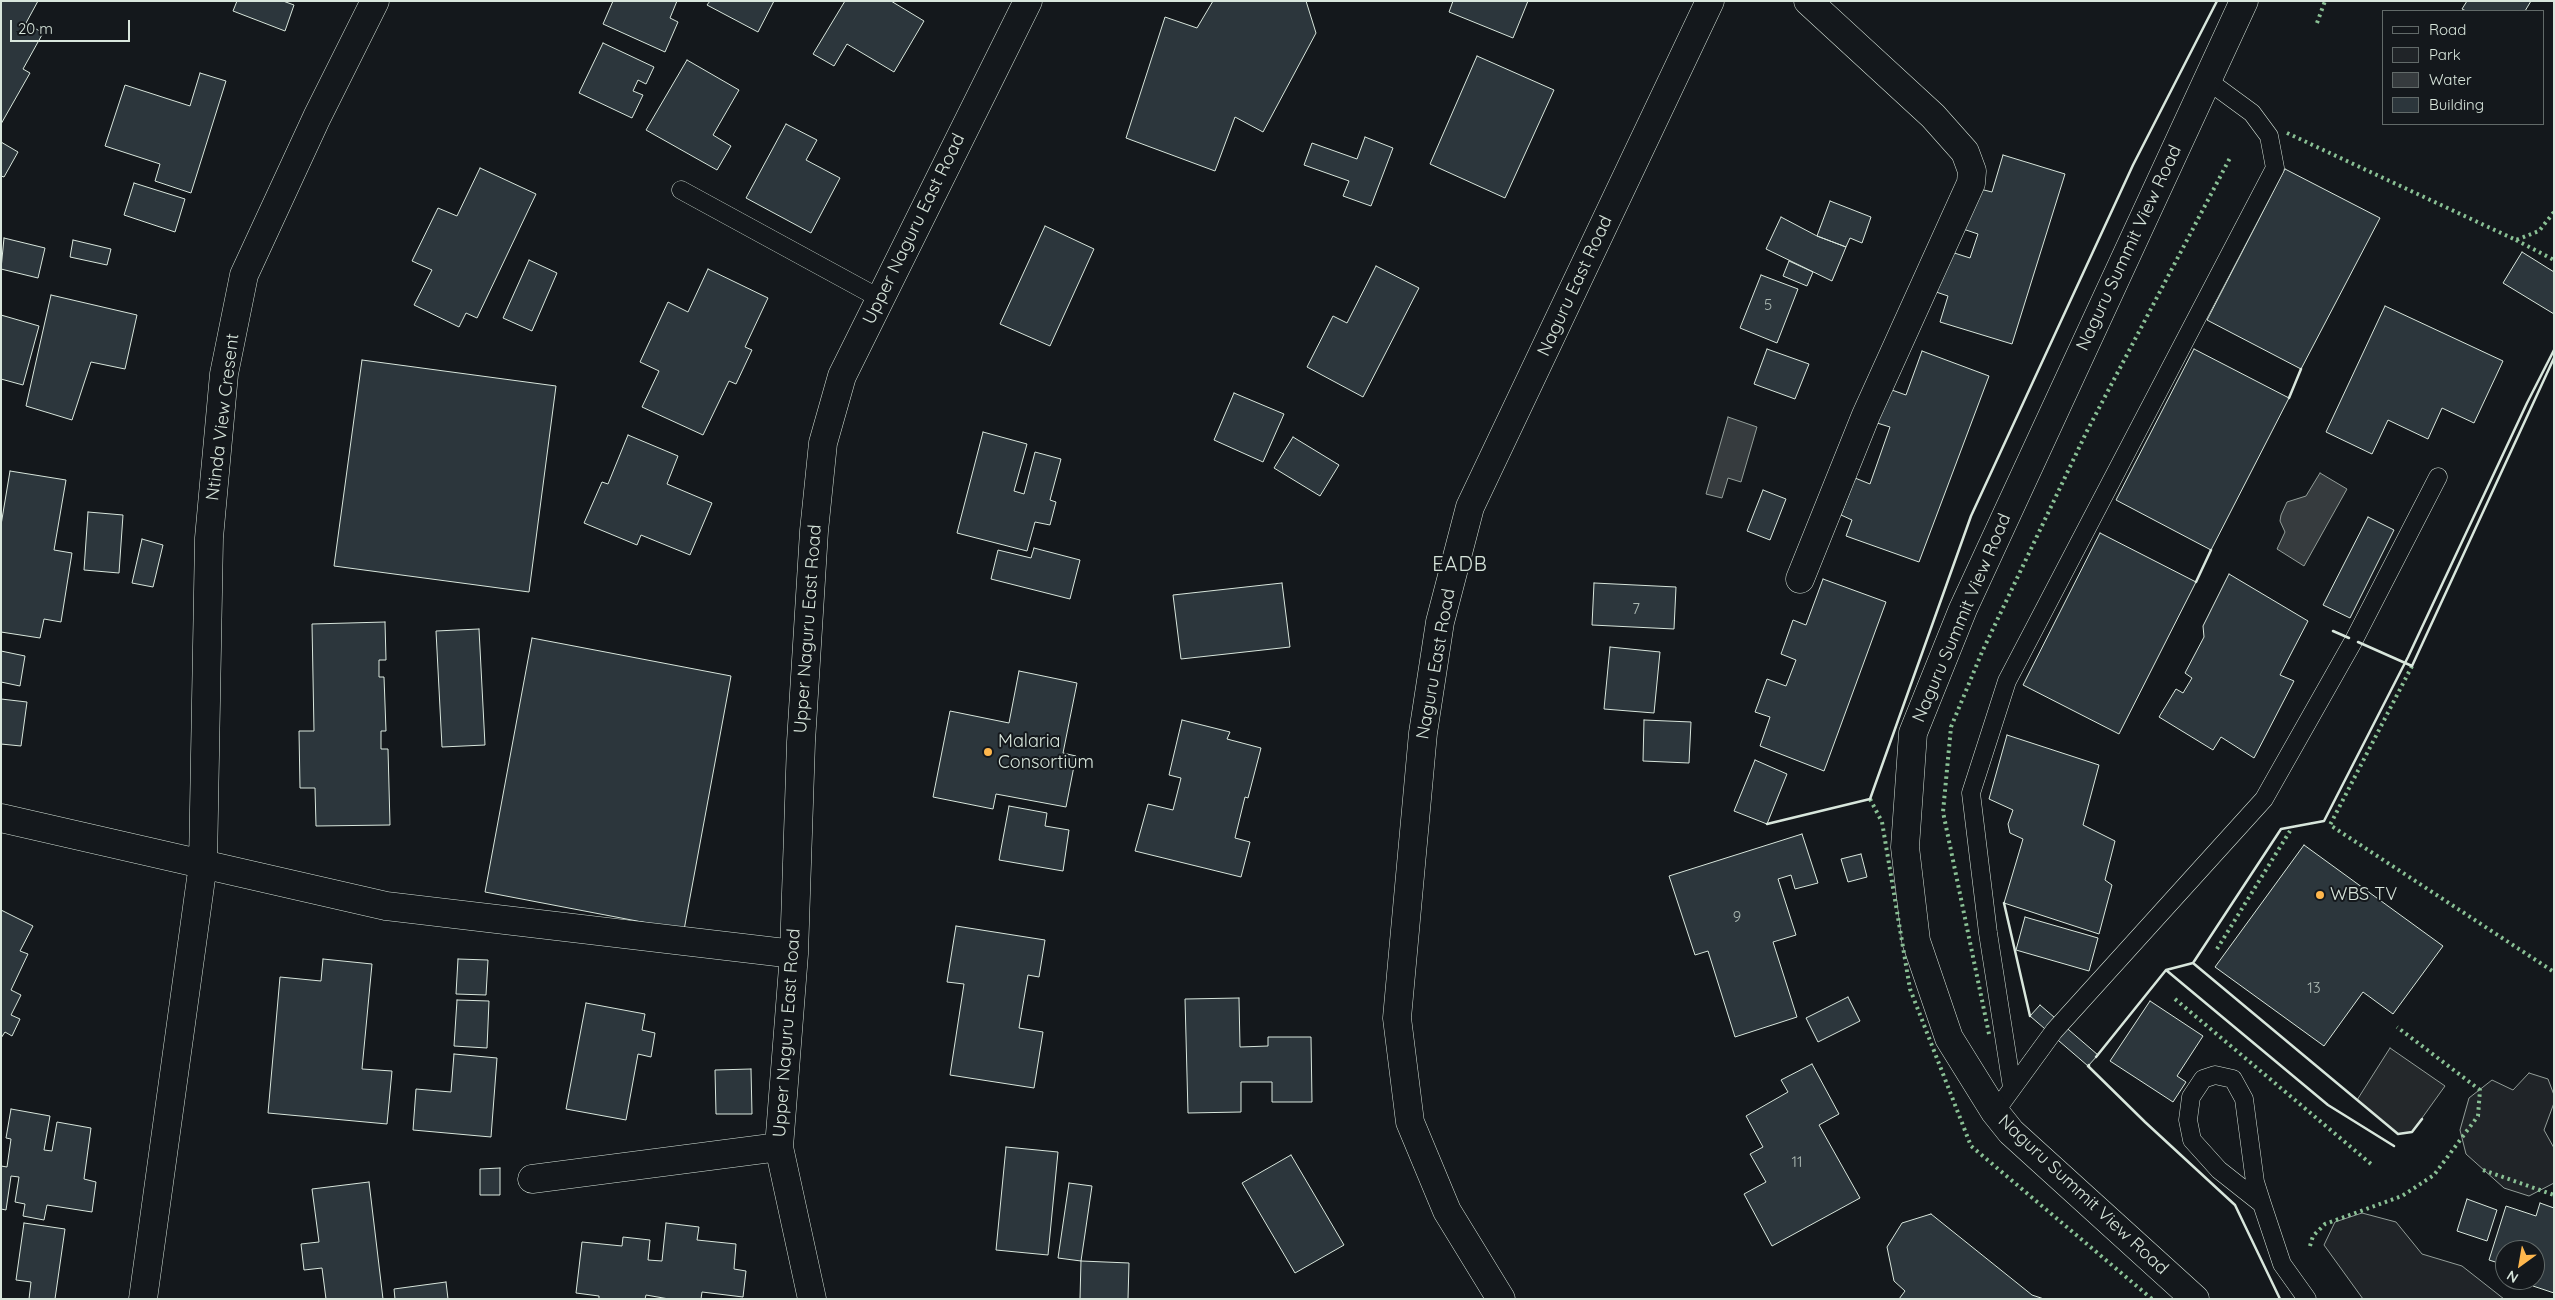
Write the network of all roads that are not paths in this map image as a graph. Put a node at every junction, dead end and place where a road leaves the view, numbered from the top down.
1 (375, 1) edge
2 (1028, 1) edge
3 (1710, 1) edge
4 (1808, 1) edge
5 (2244, 1) edge
6 (2207, 80) junction
7 (681, 190) dead end
8 (879, 298) junction
9 (2438, 477) dead end
10 (1800, 578) dead end
11 (1, 818) edge
12 (203, 864) junction
13 (794, 954) junction
14 (2012, 1087) junction
15 (1994, 1112) junction
16 (778, 1147) junction
17 (532, 1180) dead end
18 (2262, 1204) junction
19 (143, 1299) edge
20 (812, 1299) edge
21 (1500, 1299) edge
22 (2195, 1299) edge
23 (2307, 1299) edge

1 - 12 street, Ntinda View Cresent
2 - 8 street, Upper Naguru East Road
3 - 21 street, Naguru East Road
4 - 10 street
5 - 6 street, Naguru Summit View Road
6 - 14 lane
6 - 15 street, Naguru Summit View Road
7 - 8 lane
8 - 13 street, Upper Naguru East Road
9 - 14 lane
11 - 12 street
12 - 13 street
12 - 19 street, Ntinda View Cresent
13 - 16 street, Upper Naguru East Road
14 - 15 lane
15 - 22 street, Naguru Summit View Road
16 - 17 street
16 - 20 street, Upper Naguru East Road
18 - 18 lane
18 - 23 lane

